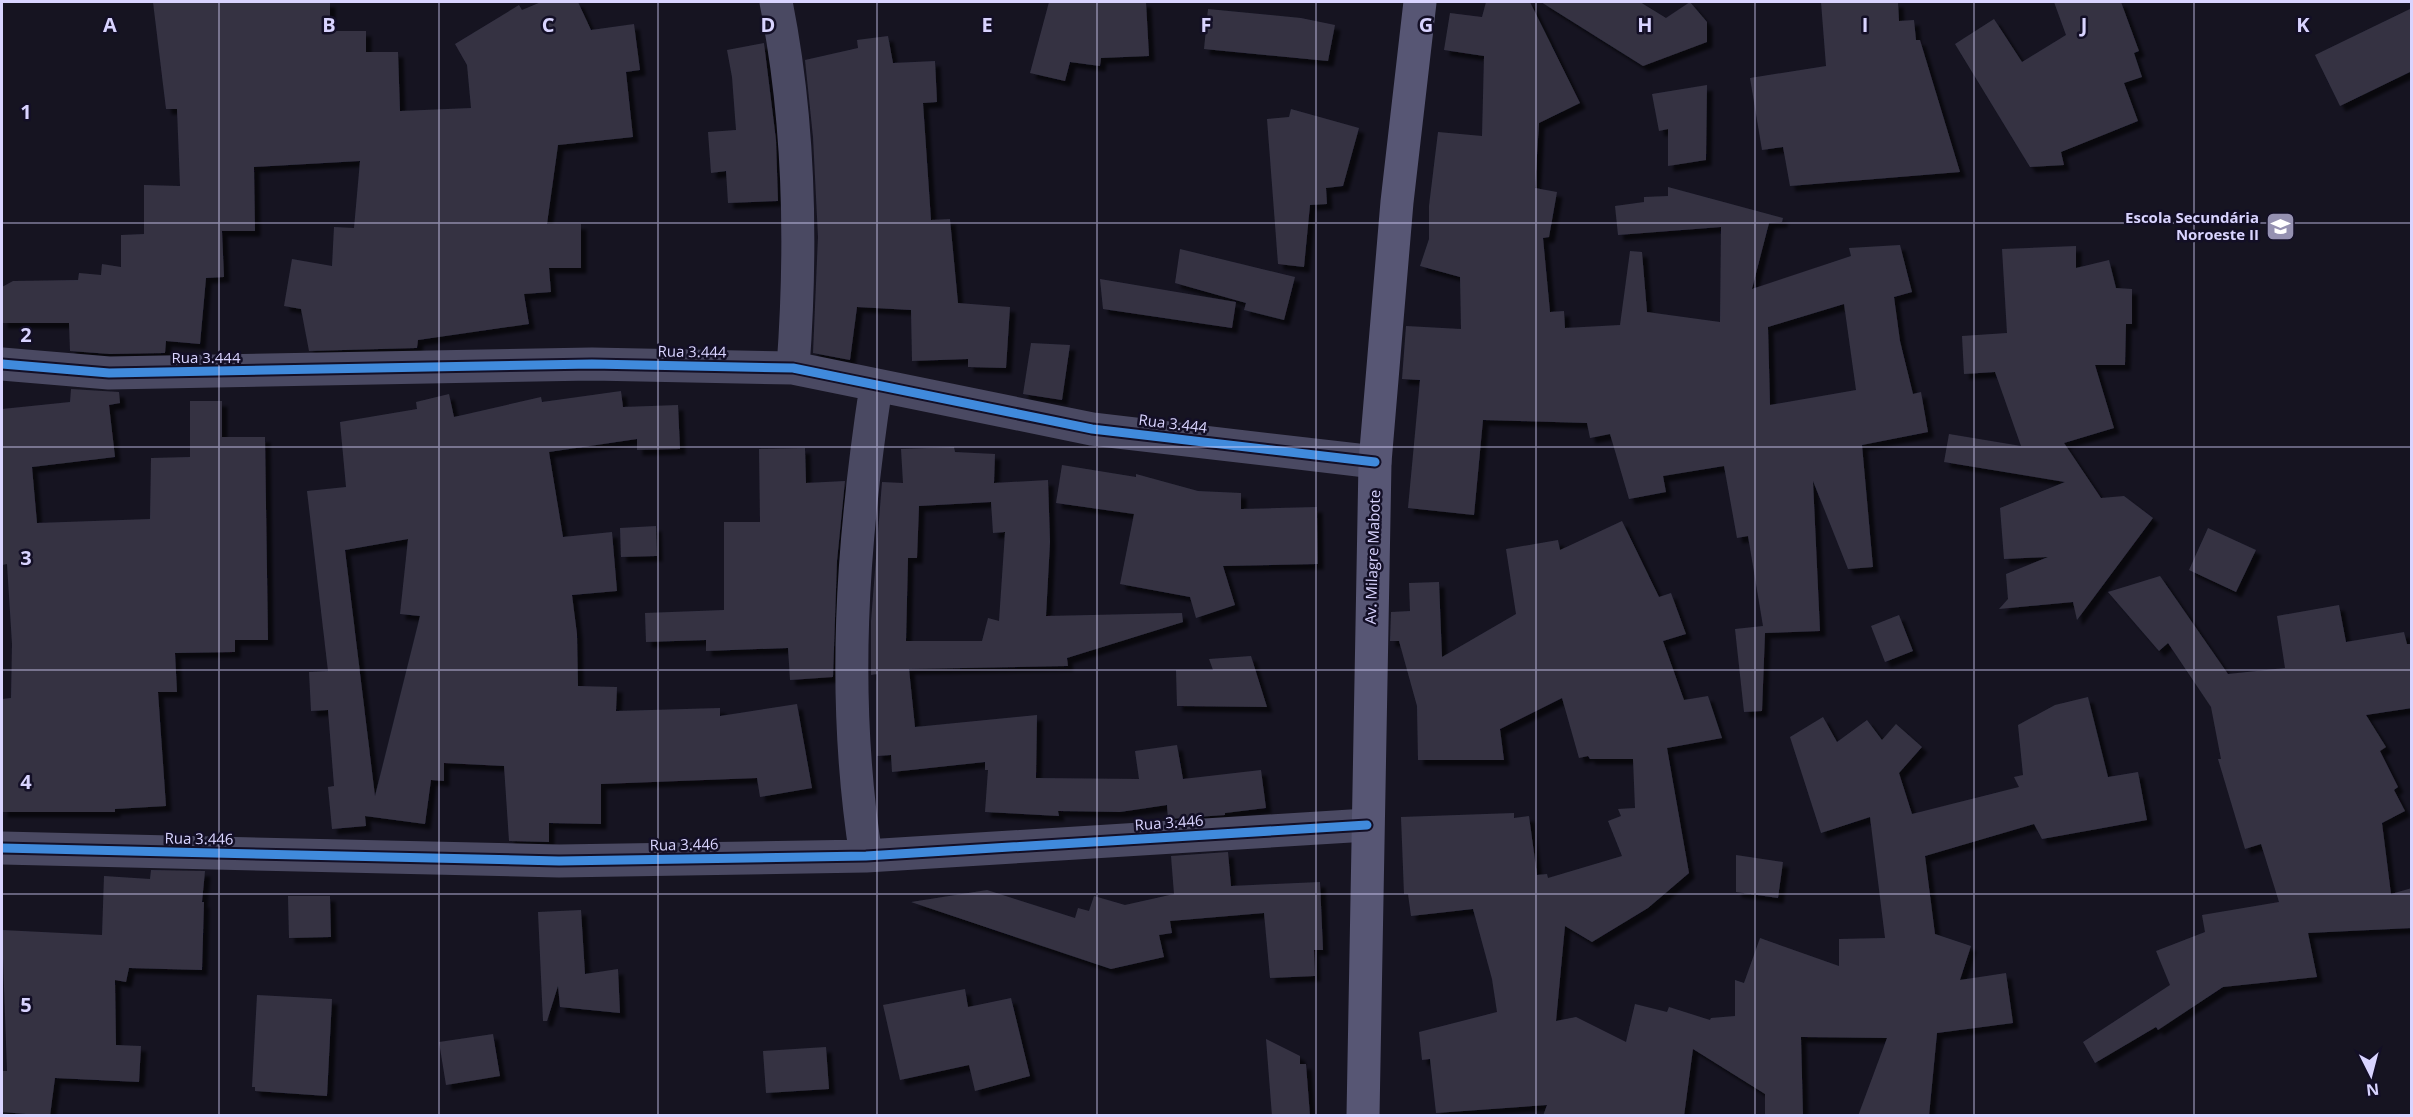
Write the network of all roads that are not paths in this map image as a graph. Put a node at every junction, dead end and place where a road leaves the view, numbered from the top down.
1 (776, 2) edge
2 (1420, 2) edge
3 (2, 364) edge
4 (793, 368) junction
5 (876, 386) junction
6 (1374, 462) junction
7 (1367, 825) junction
8 (2, 848) edge
9 (866, 856) junction
10 (1363, 1116) edge

1 - 4 street
2 - 6 street, Av. Milagre Mabote
3 - 4 street, Rua 3.444
4 - 5 street, Rua 3.444
5 - 6 street, Rua 3.444
5 - 9 street
6 - 7 street, Av. Milagre Mabote
7 - 9 street, Rua 3.446
7 - 10 street, Av. Milagre Mabote
8 - 9 street, Rua 3.446

